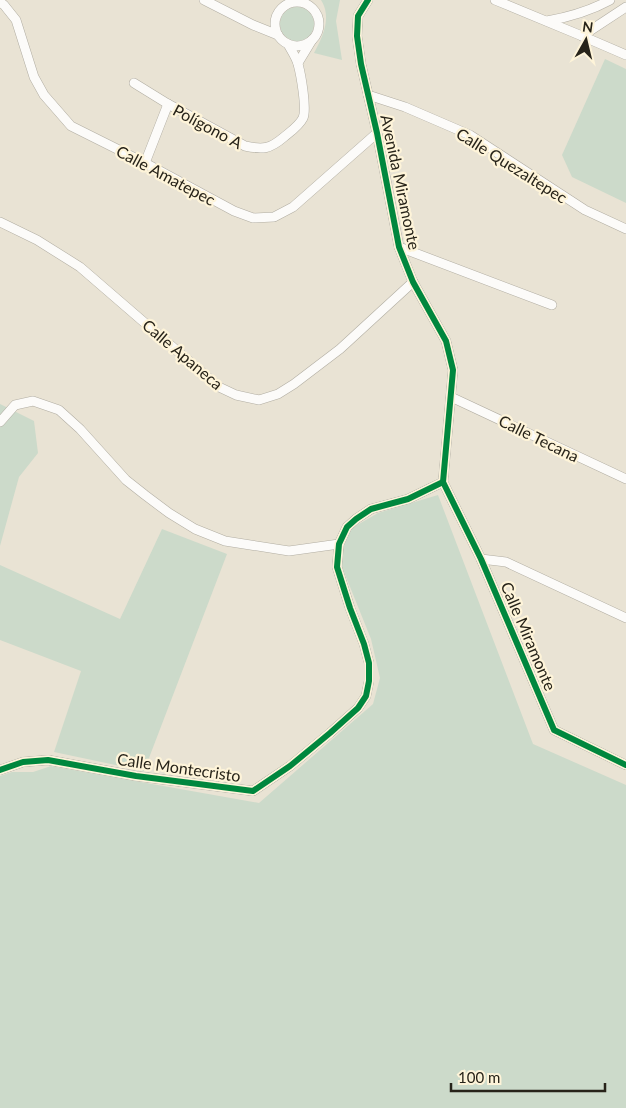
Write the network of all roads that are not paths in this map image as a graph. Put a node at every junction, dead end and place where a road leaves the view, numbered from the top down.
1 (204, 0) edge
2 (368, 0) edge
3 (495, 0) edge
4 (610, 0) edge
5 (0, 2) edge
6 (303, 2) edge
7 (626, 7) edge
8 (281, 9) junction
9 (546, 21) junction
10 (253, 25) junction
11 (278, 34) junction
12 (582, 36) junction
13 (314, 38) junction
14 (288, 44) junction
15 (626, 55) edge
16 (298, 63) junction
17 (134, 83) dead end
18 (368, 95) junction
19 (168, 104) junction
20 (377, 133) junction
21 (145, 163) junction
22 (0, 222) edge
23 (626, 229) edge
24 (399, 247) junction
25 (413, 282) junction
26 (552, 305) dead end
27 (451, 397) junction
28 (0, 422) edge
29 (626, 479) edge
30 (444, 482) junction
31 (338, 544) junction
32 (481, 558) junction
33 (626, 618) edge
34 (626, 765) edge
35 (0, 770) edge

1 - 10 street
2 - 18 street, Avenida Miramonte
3 - 9 street
4 - 9 street
5 - 21 street, Calle Amatepec
6 - 8 street
6 - 13 street
7 - 12 street
8 - 10 street
8 - 11 street
9 - 12 street
10 - 11 street
11 - 14 street
12 - 15 street
13 - 14 street
13 - 16 street
14 - 16 street, Polígono A
16 - 19 street, Polígono A
17 - 19 street
18 - 20 street, Avenida Miramonte
18 - 23 street, Calle Quezaltepec
19 - 21 street, Polígono A
20 - 21 street, Calle Amatepec
20 - 24 street, Avenida Miramonte
22 - 25 street, Calle Apaneca
24 - 25 street, Avenida Miramonte
24 - 26 street
25 - 27 street, Avenida Miramonte
27 - 29 street, Calle Tecana
27 - 30 street, Avenida Miramonte
28 - 31 street
30 - 31 street
30 - 32 street, Calle Miramonte
31 - 35 street, Calle Montecristo
32 - 33 street
32 - 34 street, Calle Miramonte

